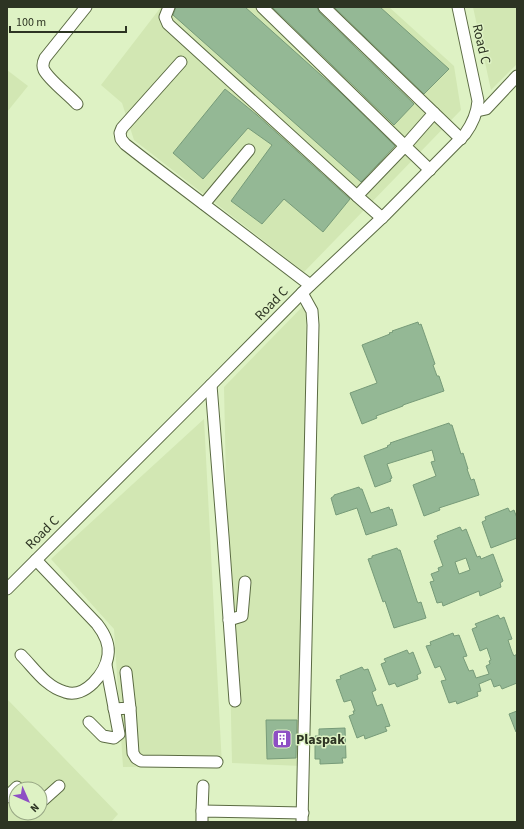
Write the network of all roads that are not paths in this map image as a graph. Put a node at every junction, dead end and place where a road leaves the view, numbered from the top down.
1 (86, 7) edge
2 (169, 7) edge
3 (262, 7) edge
4 (324, 7) edge
5 (458, 7) edge
6 (181, 62) dead end
7 (517, 76) edge
8 (77, 104) dead end
9 (477, 111) junction
10 (434, 113) junction
11 (460, 139) junction
12 (405, 146) junction
13 (249, 150) dead end
14 (430, 170) junction
15 (357, 196) junction
16 (204, 204) junction
17 (382, 218) junction
18 (306, 289) junction
19 (211, 385) junction
20 (36, 560) junction
21 (245, 582) dead end
22 (7, 589) edge
23 (229, 620) junction
24 (21, 655) dead end
25 (106, 665) junction
26 (126, 672) dead end
27 (235, 701) dead end
28 (130, 708) junction
29 (114, 709) junction
30 (88, 722) dead end
31 (217, 762) dead end
32 (59, 786) dead end
33 (203, 786) dead end
34 (48, 796) edge
35 (202, 816) edge
36 (302, 817) edge

1 - 8 street
2 - 15 street
3 - 12 street
4 - 10 street
5 - 9 street, Road C
6 - 16 street
7 - 9 street
9 - 11 street, Road C
10 - 11 street
10 - 12 street
11 - 14 street, Road C
12 - 14 street
12 - 15 street
13 - 16 street
14 - 17 street, Road C
15 - 17 street
16 - 18 street
17 - 18 street, Road C
18 - 19 street, Road C
18 - 36 street
19 - 20 street, Road C
19 - 23 street
20 - 22 street, Road C
20 - 25 street
21 - 23 street
23 - 27 street
24 - 25 street
25 - 29 street
26 - 28 street
28 - 29 street
28 - 31 street
29 - 30 street
32 - 34 street
33 - 35 street
35 - 36 street

